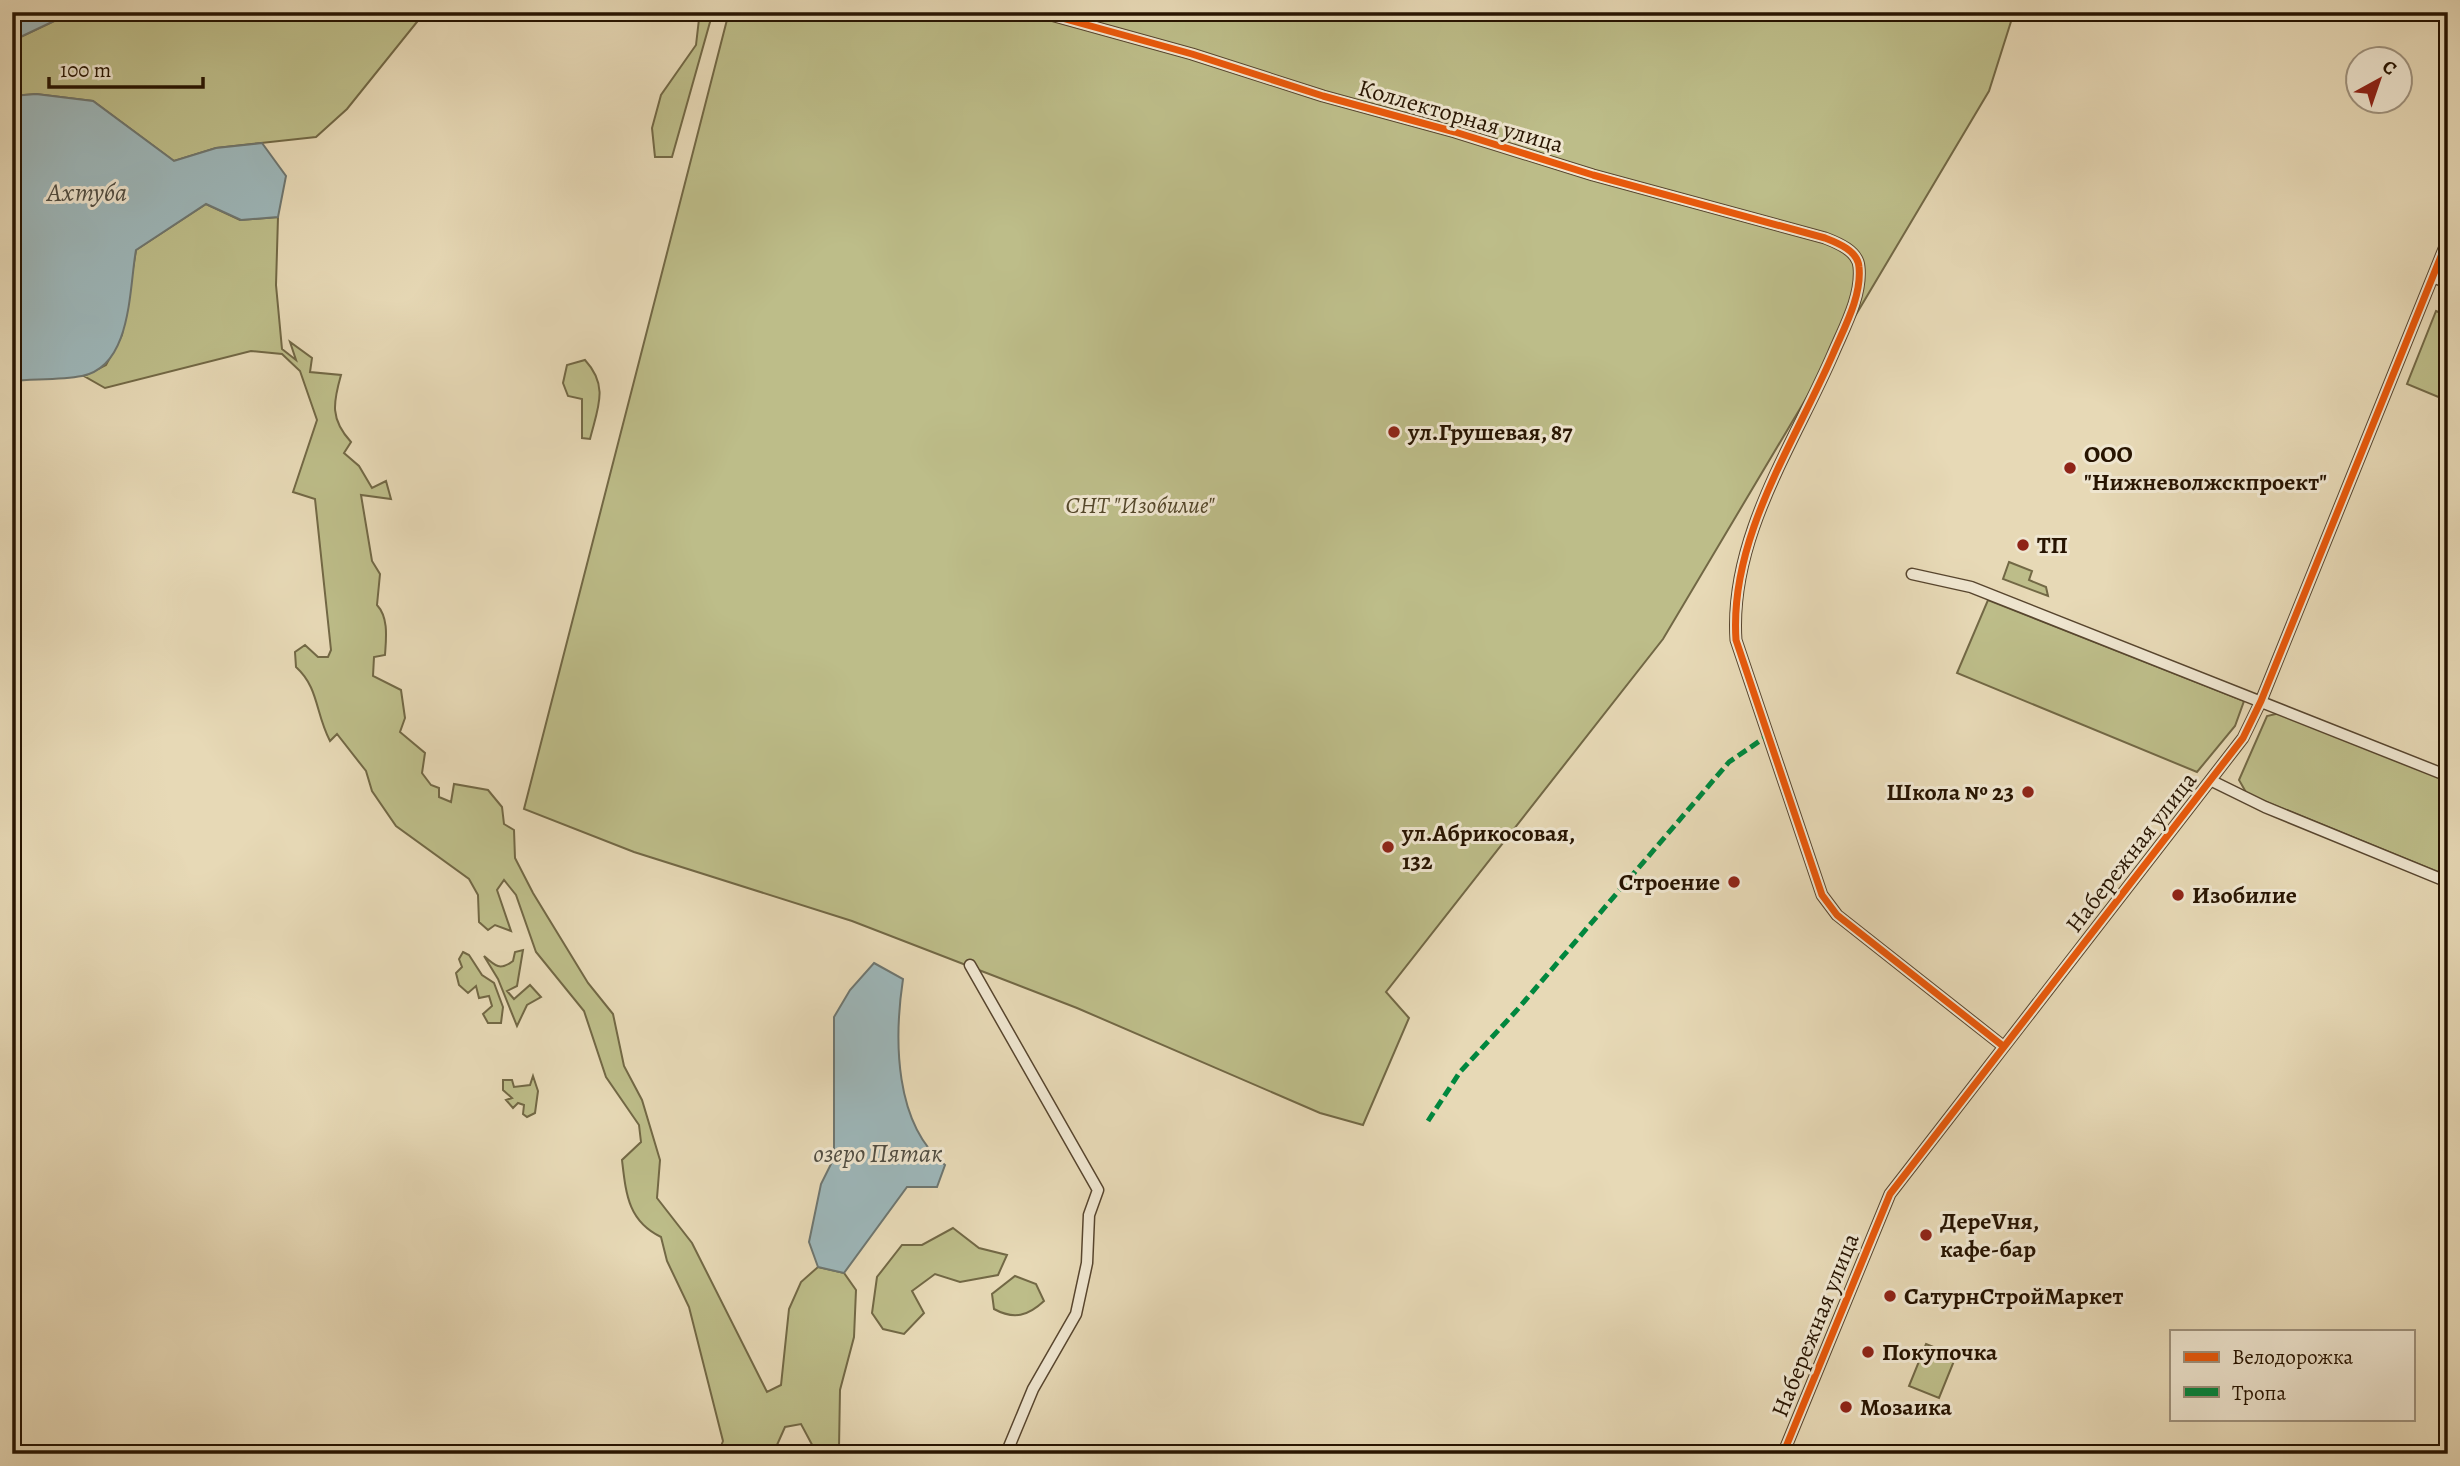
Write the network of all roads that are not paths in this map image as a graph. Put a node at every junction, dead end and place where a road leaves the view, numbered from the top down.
1 (1040, 12) edge
2 (2448, 239) edge
3 (2432, 277) junction
4 (2448, 283) edge
5 (1912, 574) dead end
6 (2261, 701) junction
7 (2448, 776) edge
8 (2212, 781) junction
9 (2448, 882) edge
10 (970, 965) dead end
11 (2003, 1046) junction
12 (1006, 1454) edge
13 (1783, 1454) edge

1 - 11 street, Коллекторная улица
2 - 3 street, Набережная улица
3 - 4 street
3 - 6 street, Набережная улица
5 - 6 street
6 - 7 street
6 - 8 street, Набережная улица
8 - 9 street
8 - 11 street, Набережная улица
10 - 12 street
11 - 13 street, Набережная улица

